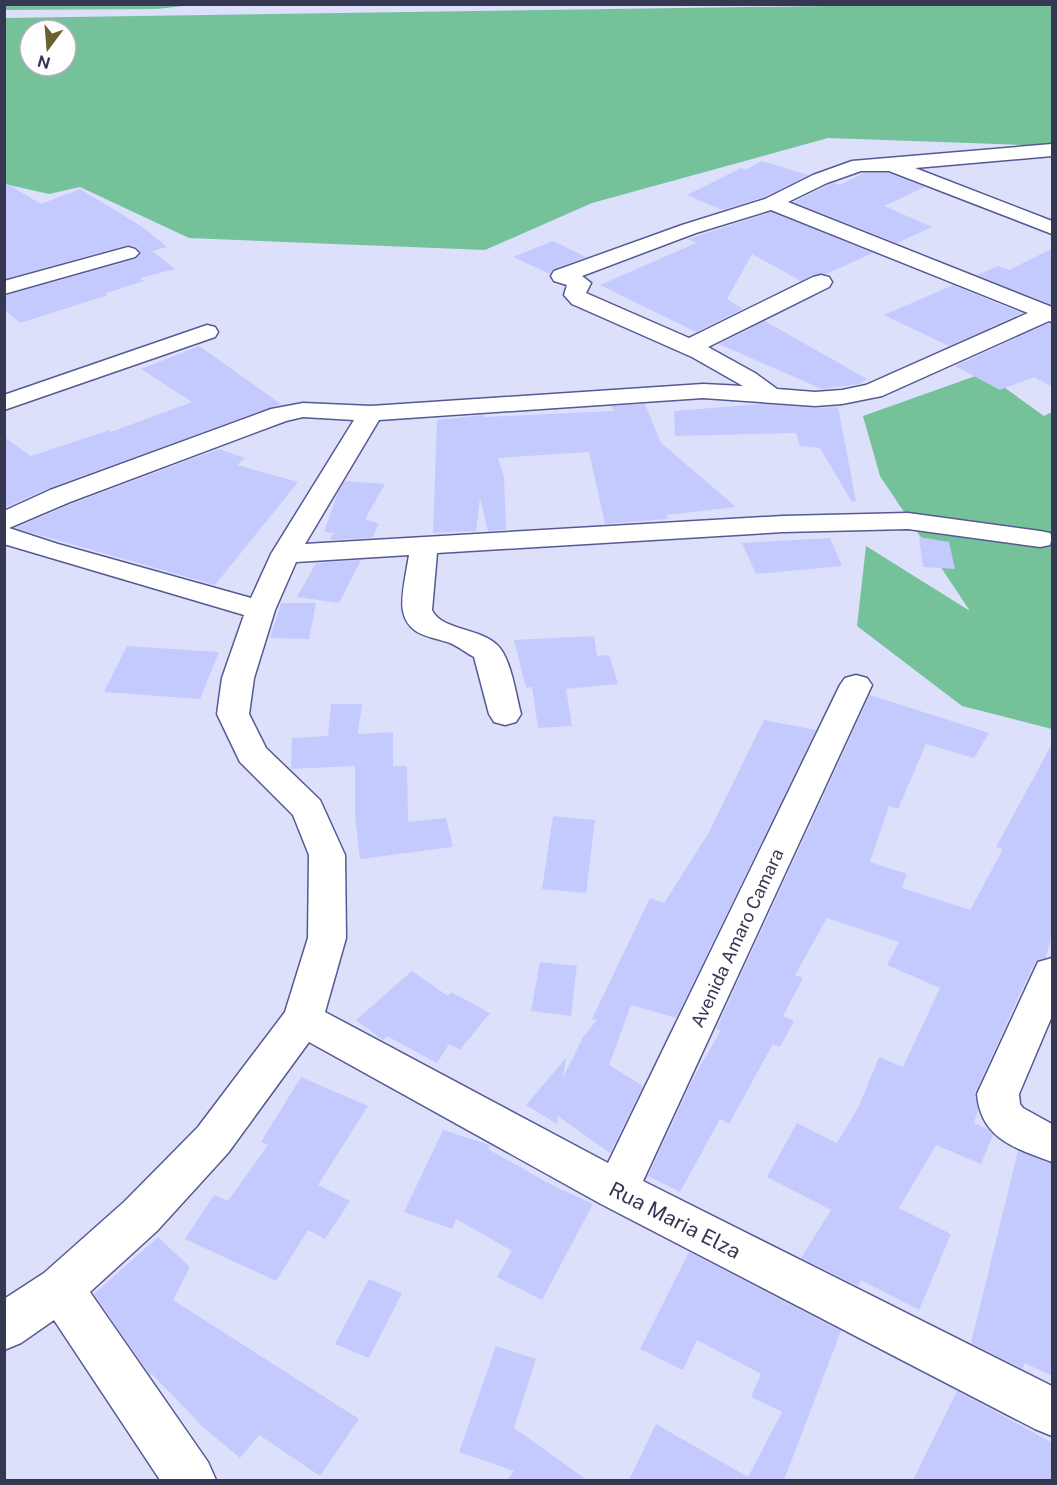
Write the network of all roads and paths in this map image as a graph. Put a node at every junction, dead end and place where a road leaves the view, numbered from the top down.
1 (1053, 150) edge
2 (890, 165) junction
3 (772, 203) junction
4 (1053, 228) edge
5 (128, 253) dead end
6 (821, 282) dead end
7 (4, 288) edge
8 (1050, 314) edge
9 (207, 332) dead end
10 (689, 347) junction
11 (772, 395) junction
12 (4, 403) edge
13 (370, 413) junction
14 (4, 521) edge
15 (4, 535) edge
16 (1040, 539) dead end
17 (424, 546) junction
18 (285, 554) junction
19 (260, 610) junction
20 (856, 685) dead end
21 (505, 714) dead end
22 (1052, 974) edge
23 (303, 1019) junction
24 (1053, 1143) edge
25 (617, 1190) junction
26 (60, 1289) junction
27 (4, 1328) edge
28 (1053, 1412) edge
29 (190, 1480) edge

1 - 2 street
2 - 3 street
2 - 4 street
3 - 8 street
3 - 10 street
5 - 7 street
6 - 10 street
8 - 11 street
9 - 12 street
10 - 11 street
11 - 13 street
13 - 14 street
13 - 18 street
15 - 19 street
16 - 17 street
17 - 18 street
17 - 21 street
18 - 19 street
19 - 23 street
20 - 25 street, Avenida Amaro Camara
22 - 24 street
23 - 25 street, Rua Maria Elza
23 - 26 street
25 - 28 street, Rua Maria Elza
26 - 27 street
26 - 29 street

